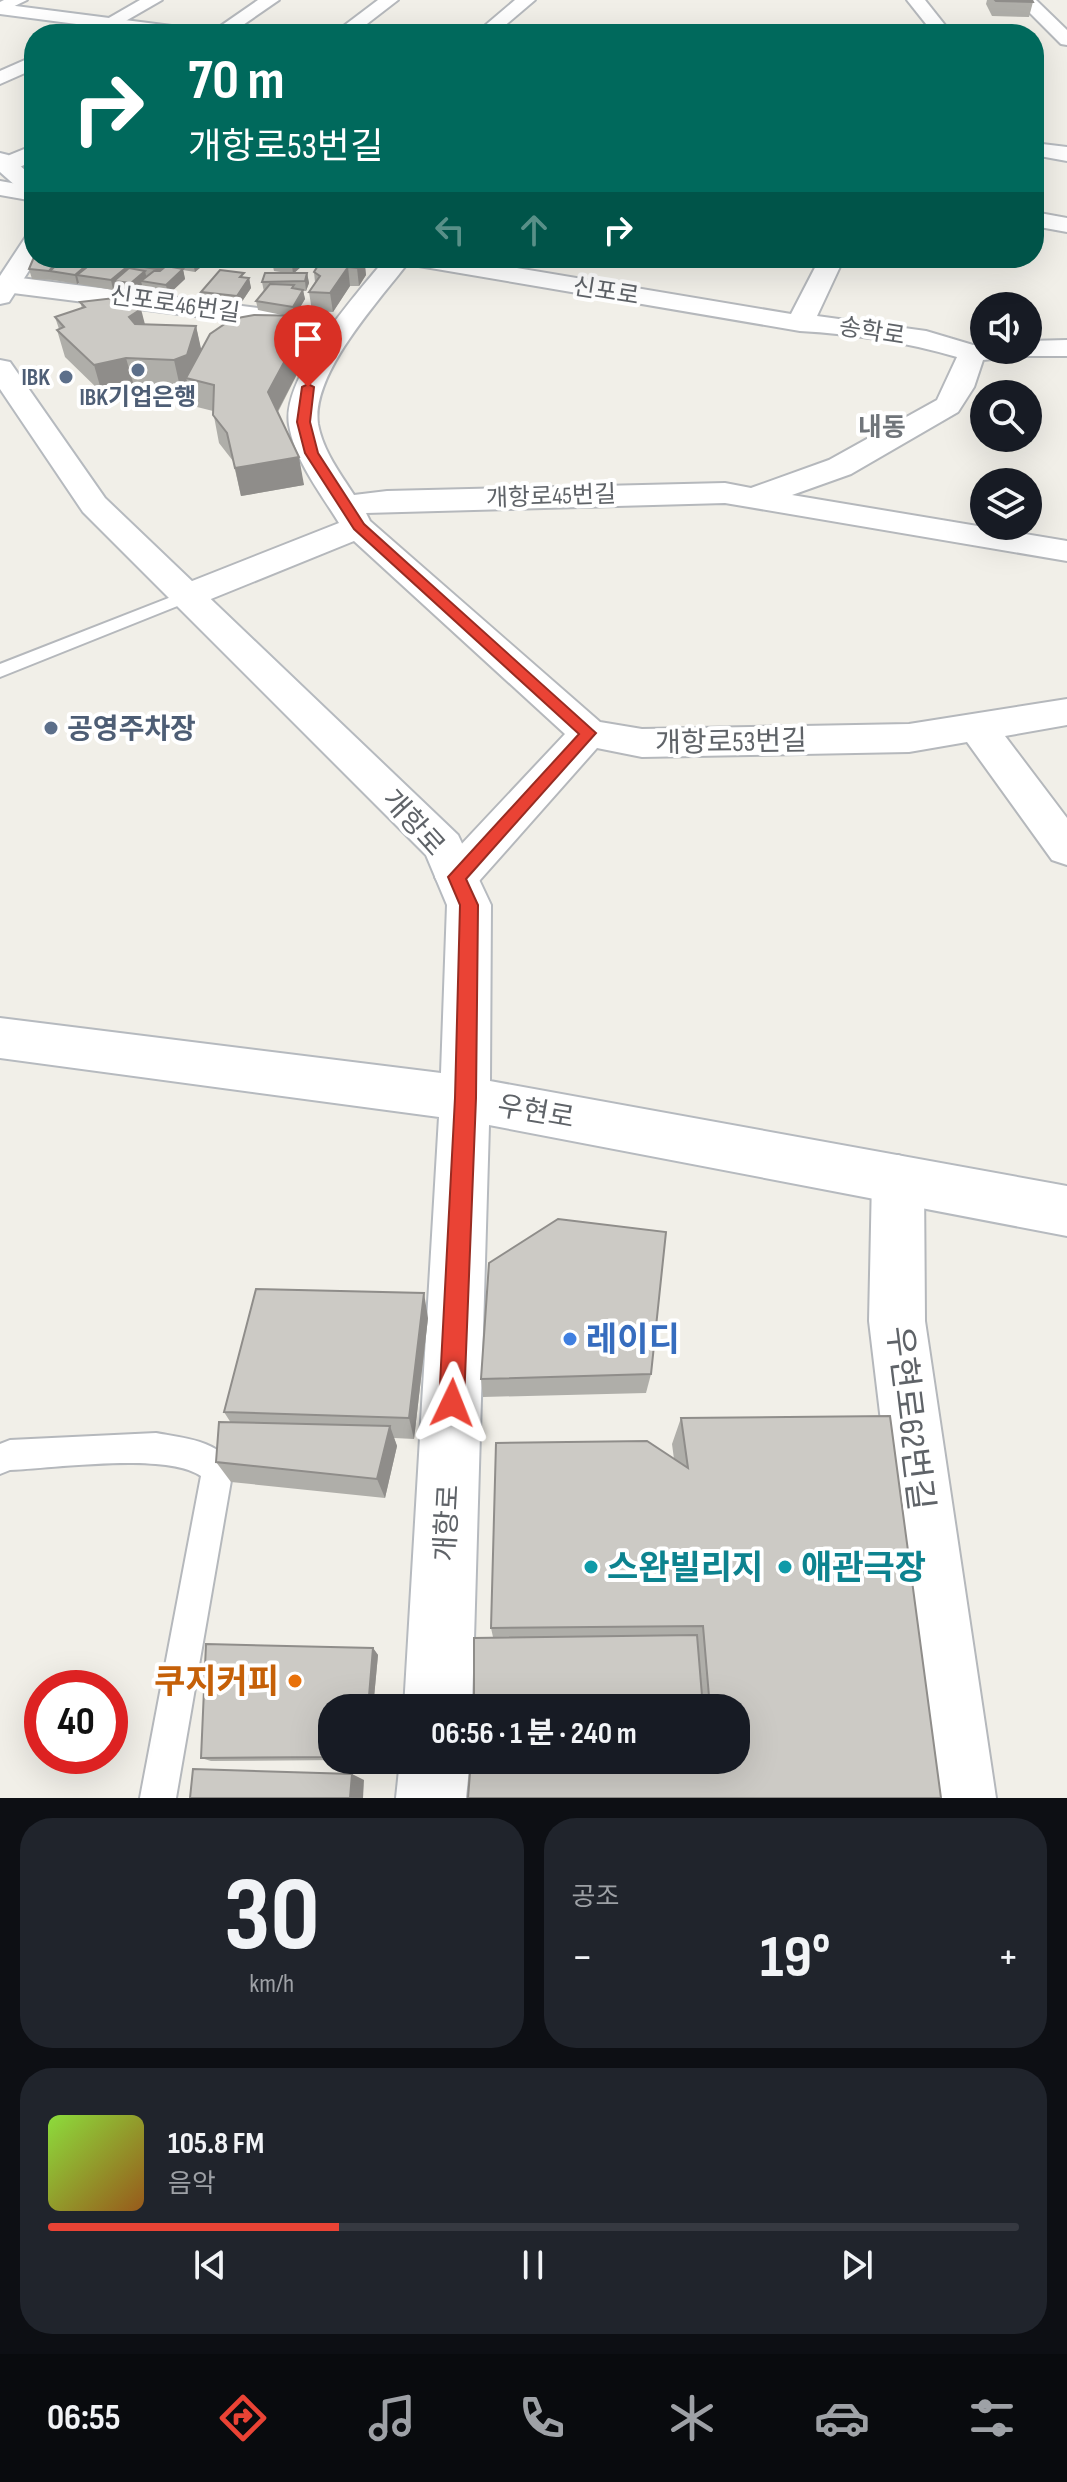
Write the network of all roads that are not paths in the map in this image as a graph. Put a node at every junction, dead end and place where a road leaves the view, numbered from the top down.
1 (18, 0) edge
2 (153, 0) edge
3 (270, 0) edge
4 (389, 0) edge
5 (526, 0) edge
6 (916, 0) edge
7 (1022, 2) edge
8 (0, 8) edge
9 (112, 23) junction
10 (120, 24) edge
11 (233, 24) edge
12 (356, 24) edge
13 (496, 24) edge
14 (935, 24) edge
15 (1067, 40) edge
16 (24, 67) edge
17 (0, 78) edge
18 (1044, 151) edge
19 (1067, 154) edge
20 (24, 155) edge
21 (3, 162) edge
22 (24, 182) edge
23 (0, 188) edge
24 (24, 191) edge
25 (1044, 221) edge
26 (1067, 225) edge
27 (24, 258) edge
28 (391, 268) edge
29 (503, 268) edge
30 (827, 268) edge
31 (3, 290) edge
32 (800, 323) junction
33 (344, 327) junction
34 (1067, 348) edge
35 (1042, 349) edge
36 (970, 352) edge
37 (970, 359) edge
38 (0, 368) edge
39 (758, 496) junction
40 (352, 516) junction
41 (1067, 551) edge
42 (189, 595) junction
43 (0, 671) edge
44 (1067, 712) edge
45 (978, 728) junction
46 (588, 733) junction
47 (1067, 849) edge
48 (457, 877) junction
49 (0, 1038) edge
50 (465, 1098) junction
51 (898, 1179) junction
52 (1067, 1211) edge
53 (0, 1459) edge
54 (439, 1694) edge
55 (434, 1774) edge
56 (158, 1798) edge
57 (431, 1798) edge
58 (961, 1798) edge

1 - 8 street
2 - 9 street
3 - 11 street
4 - 12 street
5 - 13 street
6 - 14 street
7 - 15 street
8 - 9 street
9 - 10 street
16 - 17 street
18 - 19 street
20 - 21 street
21 - 22 street
23 - 24 street
25 - 26 street
27 - 31 street
28 - 33 street
29 - 32 street, 신포로
30 - 32 street, 송학로
31 - 33 street, 신포로46번길
32 - 36 street, 송학로
33 - 40 street
34 - 35 street
37 - 39 street, 개항로45번길
38 - 42 street, 개항로
39 - 40 street, 개항로45번길
39 - 41 street, 개항로45번길
40 - 42 street, 개항로45번길
40 - 46 street
42 - 43 lane
42 - 48 street, 개항로
44 - 45 street, 개항로53번길
45 - 46 street, 개항로53번길
45 - 47 street
46 - 48 street
48 - 50 street, 개항로
49 - 50 street, 우현로
50 - 51 street, 우현로
50 - 54 street, 개항로
51 - 52 street, 우현로
51 - 58 street, 우현로62번길
53 - 56 lane
55 - 57 street

